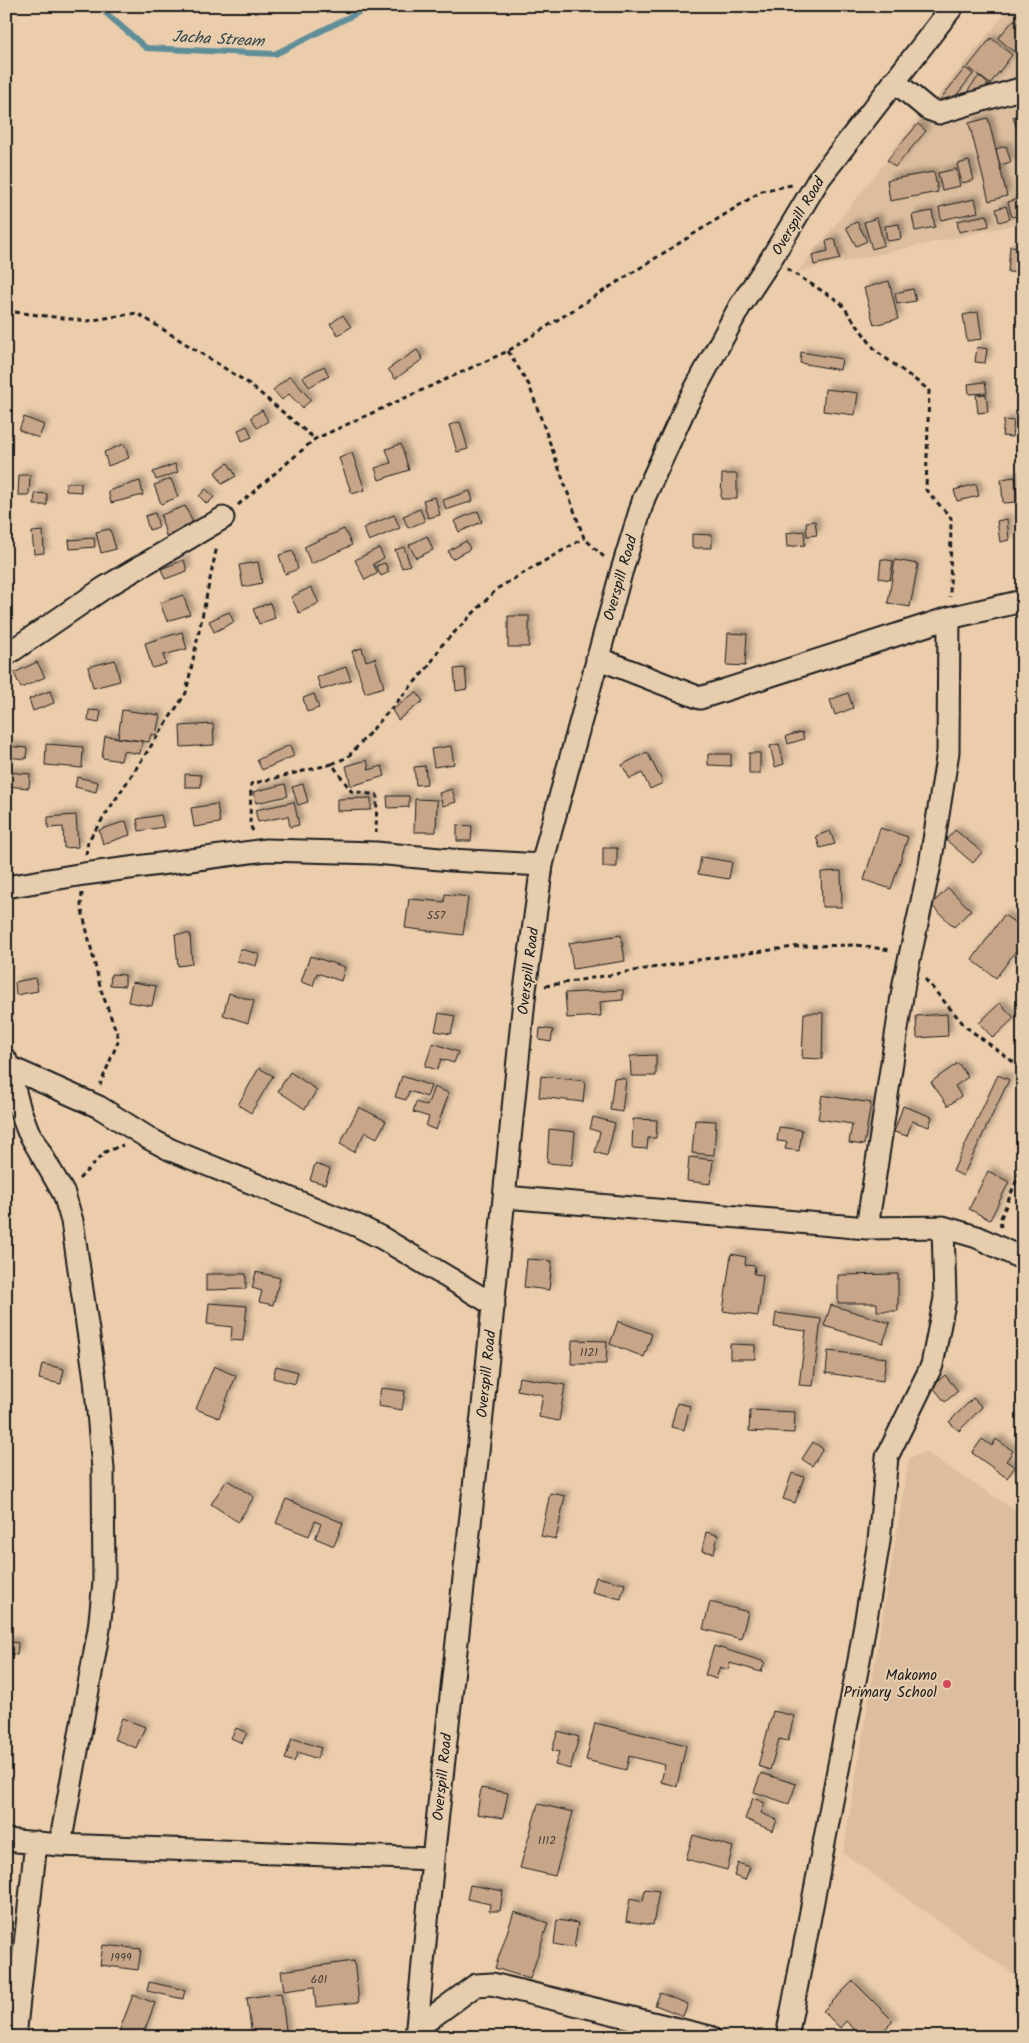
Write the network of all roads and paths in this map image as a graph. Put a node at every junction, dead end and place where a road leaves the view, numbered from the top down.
1 (953, 6) edge
2 (894, 81) junction
3 (1023, 88) edge
4 (819, 179) junction
5 (772, 259) junction
6 (6, 311) edge
7 (508, 351) junction
8 (315, 439) junction
9 (223, 518) junction
10 (584, 538) junction
11 (621, 573) junction
12 (1023, 601) edge
13 (949, 618) junction
14 (6, 655) edge
15 (598, 658) junction
16 (332, 764) junction
17 (266, 850) junction
18 (376, 853) junction
19 (542, 865) junction
20 (84, 874) junction
21 (6, 886) edge
22 (909, 959) junction
23 (525, 990) junction
24 (7, 1063) edge
25 (1023, 1069) edge
26 (99, 1107) junction
27 (1023, 1127) edge
28 (150, 1139) junction
29 (64, 1194) junction
30 (505, 1197) junction
31 (943, 1227) junction
32 (867, 1228) junction
33 (1002, 1250) junction
34 (1023, 1259) edge
35 (494, 1305) junction
36 (6, 1840) edge
37 (36, 1842) junction
38 (60, 1845) junction
39 (433, 1859) junction
40 (417, 2032) edge
41 (15, 2037) edge
42 (710, 2037) edge
43 (787, 2037) edge

1 - 2 street, Overspill Road
2 - 3 street
2 - 4 street, Overspill Road
4 - 5 street, Overspill Road
4 - 7 path
5 - 11 street, Overspill Road
5 - 13 path
6 - 8 path
7 - 8 path
7 - 10 path
8 - 9 path
9 - 14 street
9 - 20 path
10 - 11 path
10 - 16 path
11 - 15 street, Overspill Road
12 - 13 street
13 - 15 street
13 - 22 street
15 - 19 street, Overspill Road
16 - 17 path
16 - 18 path
17 - 18 street
17 - 20 street
18 - 19 street
19 - 23 street, Overspill Road
20 - 21 street
20 - 26 path
22 - 23 path
22 - 25 path
22 - 32 street
23 - 30 street, Overspill Road
24 - 26 street
24 - 29 street
26 - 28 street
27 - 33 path
28 - 29 path
28 - 35 street
29 - 38 street
30 - 32 street
30 - 35 street, Overspill Road
31 - 32 street
31 - 33 street
31 - 43 street
33 - 34 street
35 - 39 street, Overspill Road
36 - 37 street
37 - 38 street
37 - 41 street
38 - 39 street
39 - 40 street, Overspill Road
40 - 42 street

